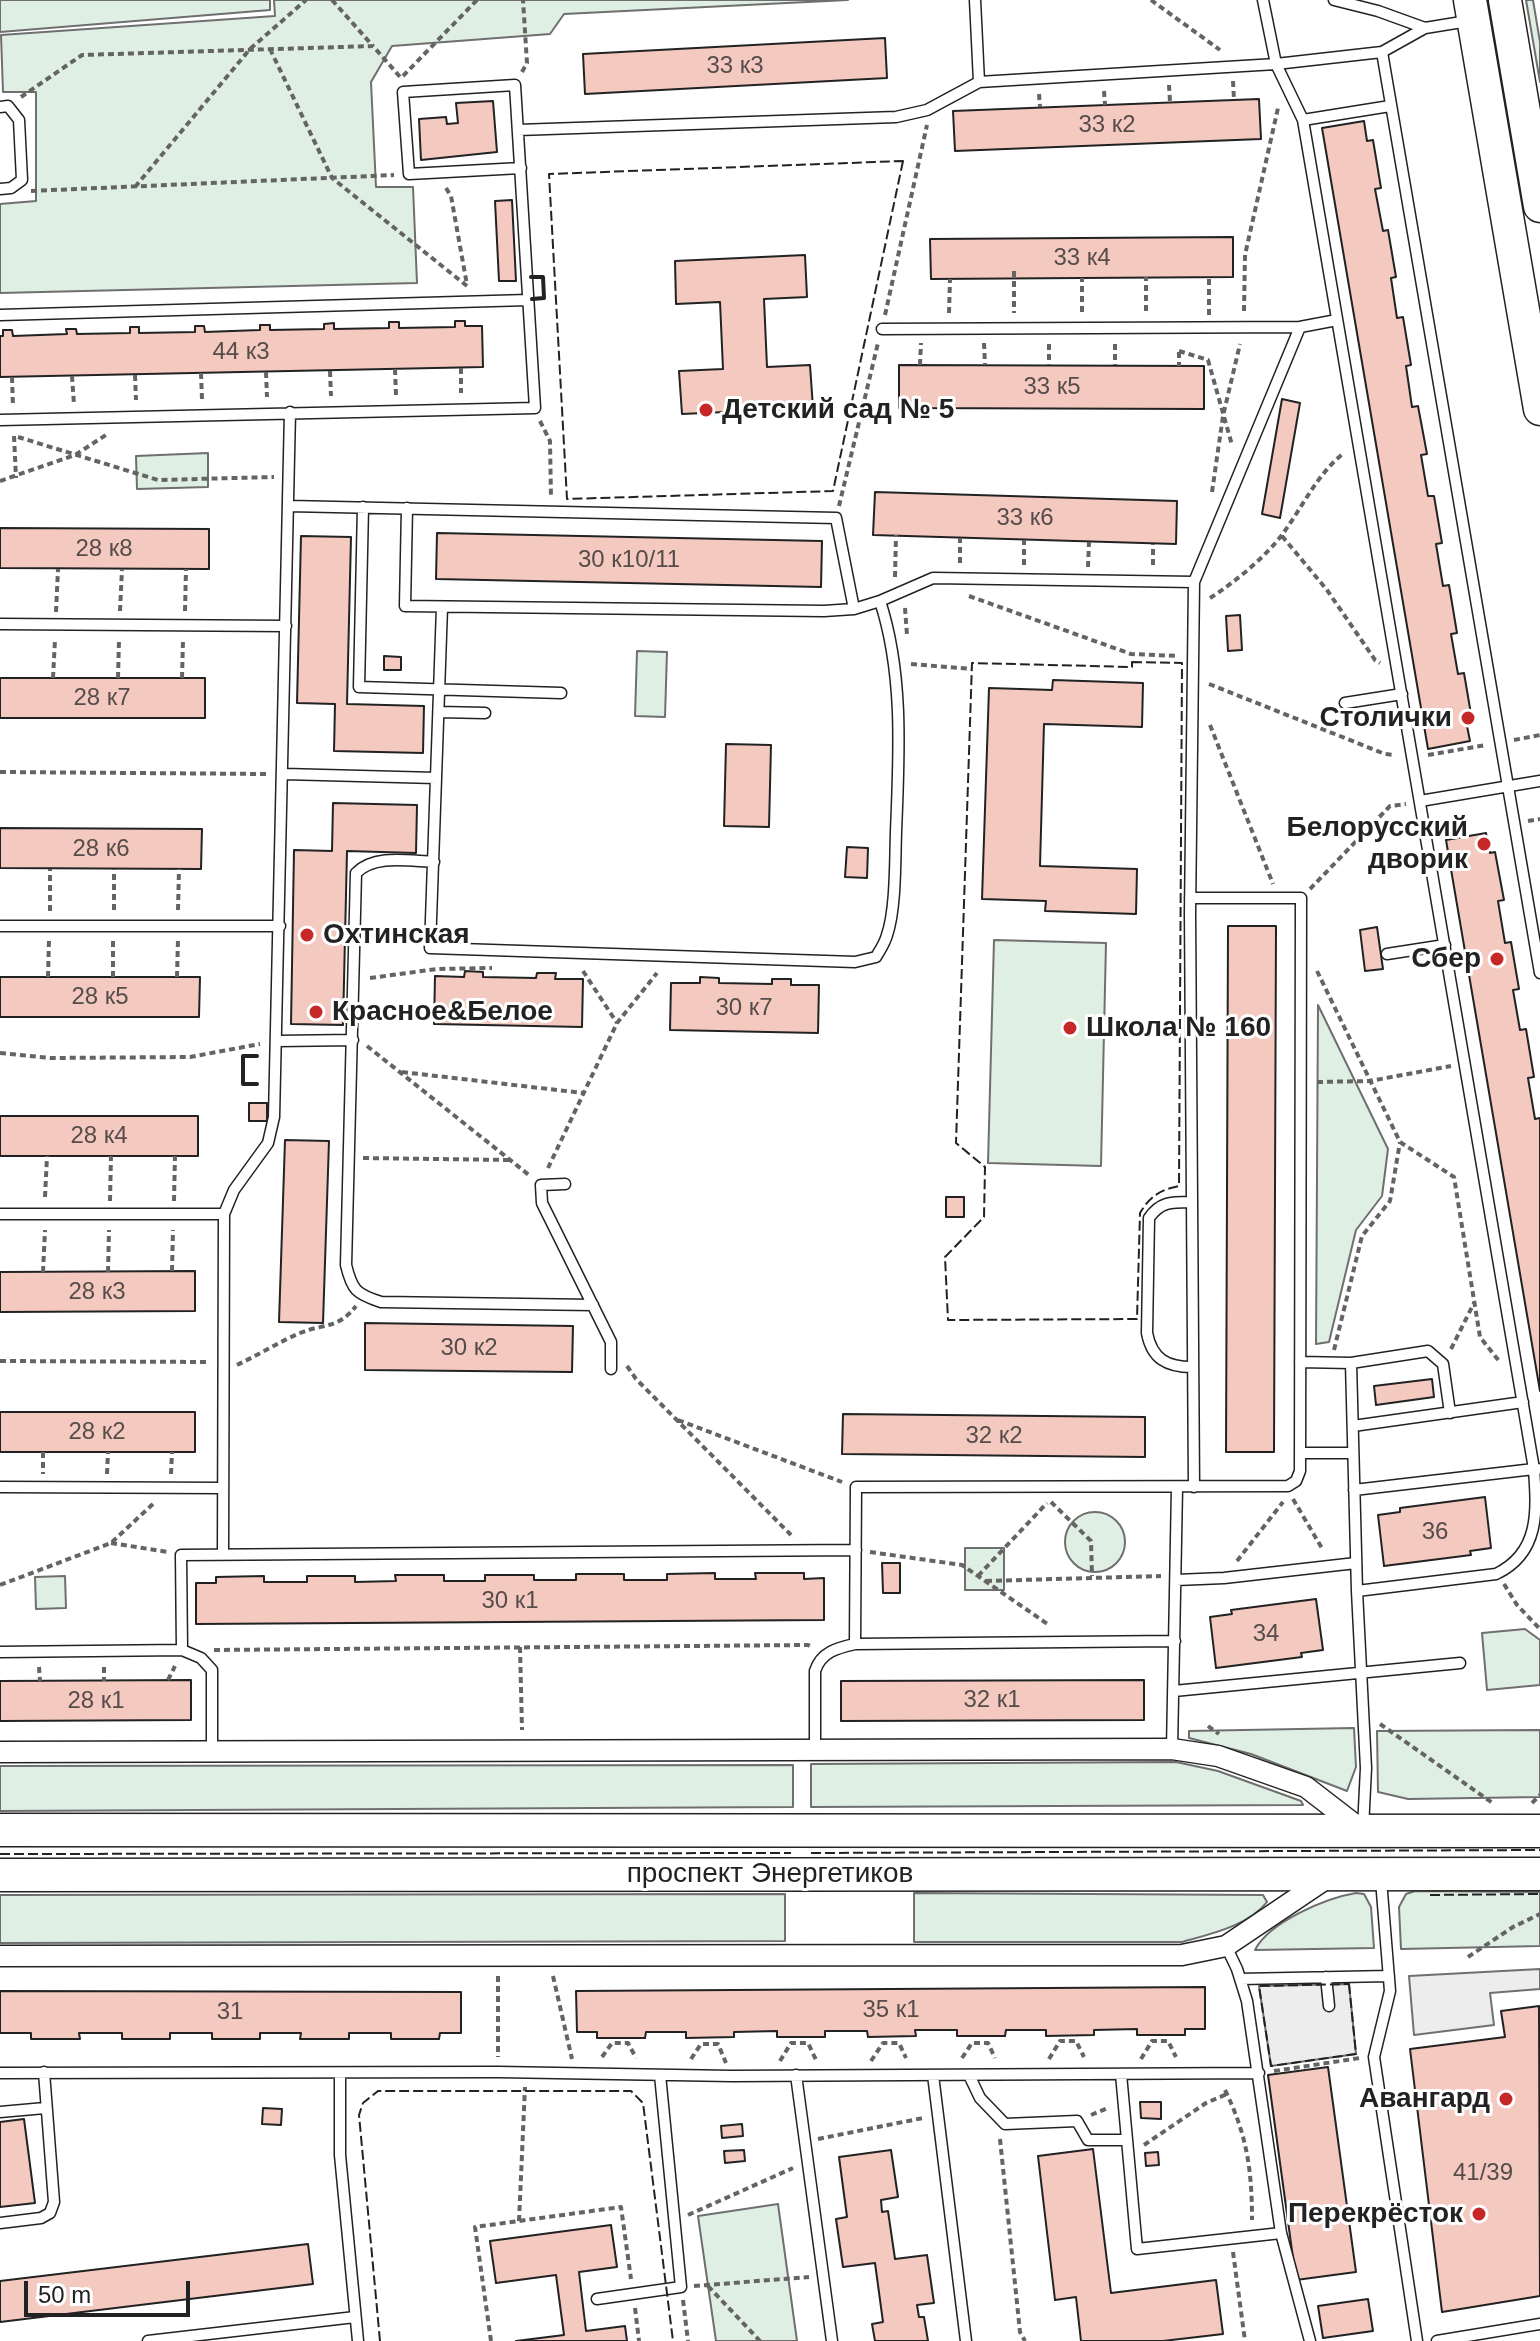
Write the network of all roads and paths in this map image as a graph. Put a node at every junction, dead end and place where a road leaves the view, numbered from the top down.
1 (306, 0) edge
2 (332, 0) edge
3 (477, 0) edge
4 (523, 0) edge
5 (975, 0) edge
6 (1151, 0) edge
7 (1263, 0) edge
8 (1334, 0) edge
9 (1505, 0) edge
10 (1472, 10) edge
11 (1425, 28) junction
12 (373, 46) junction
13 (250, 49) junction
14 (270, 49) junction
15 (1382, 52) junction
16 (1276, 64) junction
17 (1232, 67) junction
18 (402, 78) junction
19 (1284, 81) junction
20 (979, 82) junction
21 (515, 85) junction
22 (403, 92) junction
23 (4, 106) edge
24 (1390, 106) junction
25 (1303, 120) junction
26 (518, 130) junction
27 (521, 168) junction
28 (437, 172) junction
29 (409, 174) junction
30 (332, 178) junction
31 (135, 187) junction
32 (6, 189) edge
33 (1540, 206) edge
34 (1014, 271) dead end
35 (1146, 277) dead end
36 (1209, 277) dead end
37 (1082, 278) dead end
38 (950, 279) dead end
39 (467, 286) junction
40 (528, 300) junction
41 (480, 301) junction
42 (0, 315) edge
43 (1337, 320) junction
44 (1179, 327) junction
45 (1209, 327) junction
46 (1244, 327) junction
47 (1300, 327) junction
48 (949, 328) junction
49 (1014, 328) junction
50 (1049, 328) junction
51 (1082, 328) junction
52 (1115, 328) junction
53 (1146, 328) junction
54 (882, 329) dead end
55 (1179, 351) junction
56 (1049, 365) dead end
57 (1115, 365) dead end
58 (1179, 366) dead end
59 (461, 368) dead end
60 (395, 369) dead end
61 (330, 371) dead end
62 (266, 372) dead end
63 (201, 373) dead end
64 (135, 375) dead end
65 (72, 376) dead end
66 (12, 377) dead end
67 (535, 408) junction
68 (462, 409) junction
69 (1540, 409) edge
70 (396, 410) junction
71 (331, 411) junction
72 (290, 412) junction
73 (268, 413) junction
74 (203, 415) junction
75 (137, 416) junction
76 (1223, 416) junction
77 (74, 418) junction
78 (0, 420) edge
79 (13, 420) junction
80 (14, 436) junction
81 (1359, 442) junction
82 (75, 455) junction
83 (1241, 470) junction
84 (289, 477) junction
85 (16, 478) junction
86 (0, 481) edge
87 (289, 506) junction
88 (363, 507) junction
89 (407, 508) junction
90 (551, 511) junction
91 (1216, 529) junction
92 (896, 535) dead end
93 (1282, 536) junction
94 (960, 538) dead end
95 (1024, 540) dead end
96 (1089, 542) dead end
97 (1153, 544) dead end
98 (959, 578) junction
99 (1023, 579) junction
100 (1088, 580) junction
101 (1153, 581) junction
102 (1194, 582) junction
103 (901, 591) junction
104 (966, 595) dead end
105 (880, 601) junction
106 (1193, 605) junction
107 (442, 607) junction
108 (854, 609) junction
109 (0, 624) edge
110 (286, 626) junction
111 (907, 638) dead end
112 (908, 651) dead end
113 (1193, 656) junction
114 (972, 669) dead end
115 (1399, 676) junction
116 (1192, 677) junction
117 (440, 691) junction
118 (561, 693) dead end
119 (1402, 694) junction
120 (1345, 703) dead end
121 (439, 712) junction
122 (485, 713) dead end
123 (1208, 721) dead end
124 (1540, 735) edge
125 (1500, 742) junction
126 (1413, 757) junction
127 (0, 772) edge
128 (284, 774) junction
129 (436, 778) junction
130 (1540, 781) edge
131 (1508, 787) junction
132 (1420, 801) junction
133 (434, 862) junction
134 (1190, 898) junction
135 (1279, 898) junction
136 (1301, 898) junction
137 (0, 926) edge
138 (280, 926) junction
139 (1301, 936) junction
140 (1445, 945) junction
141 (1387, 954) dead end
142 (503, 969) dead end
143 (571, 970) dead end
144 (583, 971) junction
145 (598, 971) dead end
146 (643, 972) dead end
147 (1540, 973) edge
148 (354, 981) junction
149 (617, 1023) junction
150 (353, 1040) junction
151 (278, 1041) junction
152 (0, 1053) edge
153 (1465, 1063) junction
154 (401, 1072) junction
155 (1370, 1081) junction
156 (1300, 1082) junction
157 (583, 1093) junction
158 (1400, 1142) junction
159 (349, 1158) junction
160 (510, 1160) junction
161 (565, 1184) dead end
162 (541, 1185) junction
163 (1190, 1202) junction
164 (0, 1214) edge
165 (224, 1214) junction
166 (364, 1296) junction
167 (1475, 1301) junction
168 (593, 1305) junction
169 (611, 1342) junction
170 (0, 1361) edge
171 (1300, 1362) junction
172 (1331, 1363) junction
173 (1351, 1363) junction
174 (1443, 1364) junction
175 (224, 1365) junction
176 (1192, 1367) junction
177 (611, 1369) dead end
178 (1522, 1397) junction
179 (1450, 1413) junction
180 (675, 1419) junction
181 (1353, 1426) junction
182 (1300, 1453) junction
183 (1353, 1453) junction
184 (1537, 1469) edge
185 (0, 1487) edge
186 (856, 1487) junction
187 (1194, 1487) junction
188 (171, 1488) junction
189 (223, 1488) junction
190 (1061, 1488) junction
191 (1177, 1488) junction
192 (1354, 1490) junction
193 (1049, 1501) junction
194 (111, 1543) junction
195 (807, 1550) junction
196 (856, 1550) junction
197 (223, 1554) junction
198 (181, 1555) junction
199 (1356, 1563) junction
200 (1333, 1566) junction
201 (1496, 1574) junction
202 (978, 1576) junction
203 (1092, 1577) junction
204 (1224, 1578) junction
205 (1176, 1580) junction
206 (984, 1581) junction
207 (0, 1585) edge
208 (1357, 1591) junction
209 (1540, 1629) edge
210 (1175, 1641) junction
211 (1074, 1642) junction
212 (855, 1644) junction
213 (520, 1647) junction
214 (182, 1650) junction
215 (0, 1652) edge
216 (824, 1655) junction
217 (1460, 1663) dead end
218 (1362, 1674) junction
219 (1174, 1691) junction
220 (1378, 1723) dead end
221 (522, 1730) dead end
222 (815, 1749) junction
223 (1172, 1749) junction
224 (0, 1752) edge
225 (212, 1752) junction
226 (1540, 1795) edge
227 (1496, 1805) dead end
228 (1535, 1818) edge
229 (0, 1830) edge
230 (1363, 1831) junction
231 (1332, 1874) junction
232 (1380, 1874) junction
233 (1540, 1874) edge
234 (0, 1875) edge
235 (1540, 1914) edge
236 (1226, 1946) junction
237 (0, 1956) edge
238 (1468, 1957) dead end
239 (498, 1976) dead end
240 (553, 1976) dead end
241 (1389, 1976) junction
242 (1326, 1977) junction
243 (1240, 1979) junction
244 (1329, 2006) dead end
245 (1374, 2057) junction
246 (44, 2072) junction
247 (498, 2072) junction
248 (0, 2073) edge
249 (340, 2073) junction
250 (526, 2073) junction
251 (1217, 2073) junction
252 (1259, 2073) junction
253 (576, 2074) junction
254 (1003, 2074) junction
255 (1039, 2074) junction
256 (1092, 2074) junction
257 (1127, 2074) junction
258 (1184, 2074) junction
259 (660, 2075) junction
260 (681, 2075) junction
261 (771, 2075) junction
262 (796, 2075) junction
263 (823, 2075) junction
264 (863, 2075) junction
265 (914, 2075) junction
266 (933, 2075) junction
267 (952, 2075) junction
268 (969, 2075) junction
269 (732, 2076) junction
270 (1227, 2094) junction
271 (1123, 2101) junction
272 (45, 2108) junction
273 (0, 2112) edge
274 (937, 2115) junction
275 (998, 2117) junction
276 (1077, 2121) junction
277 (1126, 2140) junction
278 (804, 2142) junction
279 (1127, 2157) junction
280 (807, 2161) junction
281 (519, 2221) junction
282 (675, 2221) junction
283 (0, 2223) edge
284 (1281, 2233) junction
285 (1252, 2237) junction
286 (1231, 2239) junction
287 (789, 2280) dead end
288 (681, 2287) junction
289 (633, 2294) junction
290 (597, 2299) dead end
291 (355, 2317) junction
292 (1540, 2324) edge
293 (148, 2341) edge
294 (358, 2341) edge
295 (491, 2341) edge
296 (639, 2341) edge
297 (688, 2341) edge
298 (760, 2341) edge
299 (832, 2341) edge
300 (966, 2341) edge
301 (1025, 2341) edge
302 (1245, 2341) edge
303 (1310, 2341) edge
304 (1417, 2341) edge
305 (1437, 2341) edge

1 - 13 path
2 - 12 path
3 - 18 path
4 - 21 path
5 - 20 lane
6 - 17 path
7 - 16 lane
8 - 11 lane
9 - 33 main road
10 - 11 lane
10 - 69 main road
11 - 15 lane
12 - 14 path
12 - 18 path
13 - 14 path
13 - 23 path
13 - 31 path
14 - 30 path
15 - 16 lane
15 - 24 lane
16 - 17 lane
16 - 19 lane
17 - 20 lane
18 - 22 path
19 - 25 lane
19 - 46 path
20 - 26 lane
21 - 22 lane
21 - 26 lane
22 - 29 lane
23 - 32 lane
24 - 25 lane
24 - 125 lane
25 - 43 lane
26 - 27 lane
27 - 28 lane
27 - 40 lane
28 - 29 lane
28 - 39 path
29 - 30 path
30 - 31 path
30 - 39 path
31 - 32 path
34 - 49 path
35 - 53 path
36 - 45 path
37 - 51 path
38 - 48 path
39 - 41 path
40 - 41 lane
40 - 67 lane
41 - 42 lane
43 - 47 lane
43 - 81 lane
44 - 45 lane
44 - 53 lane
44 - 55 path
45 - 46 lane
46 - 47 lane
46 - 76 path
47 - 83 lane
48 - 49 lane
48 - 54 lane
49 - 50 lane
50 - 51 lane
50 - 56 path
51 - 52 lane
52 - 53 lane
52 - 57 path
55 - 58 path
55 - 76 path
59 - 68 path
60 - 70 path
61 - 71 path
62 - 73 path
63 - 74 path
64 - 75 path
65 - 77 path
66 - 79 path
67 - 68 lane
67 - 90 path
68 - 70 lane
70 - 71 lane
71 - 72 lane
72 - 73 lane
72 - 84 lane
73 - 74 lane
74 - 75 lane
75 - 77 lane
75 - 82 path
76 - 83 path
76 - 91 path
77 - 79 lane
78 - 79 lane
79 - 80 path
80 - 82 path
80 - 85 path
81 - 93 path
81 - 115 lane
82 - 84 path
82 - 85 path
83 - 91 lane
84 - 87 lane
85 - 86 path
87 - 88 lane
87 - 110 lane
88 - 89 lane
88 - 117 lane
89 - 90 lane
89 - 107 lane
90 - 108 lane
91 - 102 lane
92 - 103 path
93 - 106 path
93 - 115 path
94 - 98 path
95 - 99 path
96 - 100 path
97 - 101 path
98 - 99 lane
98 - 103 lane
99 - 100 lane
100 - 101 lane
101 - 102 lane
102 - 106 lane
103 - 105 lane
103 - 111 path
104 - 113 path
105 - 108 lane
105 - 133 lane
106 - 113 lane
107 - 108 lane
107 - 117 lane
109 - 110 lane
110 - 128 lane
112 - 114 path
113 - 116 lane
115 - 119 lane
116 - 126 path
116 - 134 lane
117 - 118 lane
117 - 121 lane
119 - 120 lane
119 - 126 lane
121 - 122 lane
121 - 129 lane
123 - 135 path
124 - 125 path
125 - 126 path
125 - 131 lane
126 - 132 lane
127 - 128 path
128 - 129 lane
128 - 138 lane
129 - 133 lane
130 - 131 lane
131 - 132 lane
131 - 147 lane
132 - 136 path
132 - 140 lane
133 - 148 lane
134 - 135 lane
134 - 163 lane
135 - 136 lane
136 - 139 lane
137 - 138 lane
138 - 151 lane
139 - 155 path
139 - 156 lane
140 - 141 lane
140 - 153 lane
142 - 148 path
143 - 144 path
144 - 145 path
144 - 149 path
146 - 149 path
148 - 150 lane
149 - 157 path
150 - 151 lane
150 - 154 path
150 - 159 lane
151 - 152 path
151 - 165 lane
153 - 155 path
153 - 178 lane
154 - 157 path
154 - 160 path
155 - 156 path
155 - 158 path
156 - 171 lane
157 - 162 path
158 - 167 path
158 - 172 path
159 - 160 path
159 - 166 lane
160 - 162 path
161 - 162 lane
162 - 168 lane
163 - 176 lane
163 - 176 lane
164 - 165 lane
165 - 175 lane
166 - 168 lane
166 - 175 path
167 - 174 path
167 - 178 path
168 - 169 lane
169 - 177 lane
169 - 180 path
170 - 175 path
171 - 172 lane
171 - 182 lane
172 - 173 lane
173 - 174 lane
173 - 181 lane
174 - 179 lane
175 - 189 lane
176 - 187 lane
178 - 179 lane
178 - 184 lane
179 - 181 lane
180 - 186 path
180 - 195 path
181 - 183 lane
182 - 183 lane
182 - 187 lane
183 - 192 lane
184 - 192 lane
184 - 201 lane
185 - 188 lane
186 - 190 lane
186 - 196 lane
187 - 191 lane
188 - 189 lane
188 - 194 path
189 - 197 lane
190 - 191 lane
190 - 193 path
191 - 205 lane
192 - 199 lane
193 - 202 path
193 - 203 path
194 - 198 path
194 - 207 path
195 - 196 lane
195 - 197 lane
196 - 202 path
196 - 212 lane
197 - 198 lane
198 - 214 lane
199 - 200 lane
199 - 208 lane
200 - 204 lane
200 - 204 path
201 - 208 lane
201 - 209 path
202 - 206 path
203 - 205 path
203 - 206 path
204 - 205 lane
205 - 210 lane
206 - 211 path
208 - 218 lane
210 - 211 lane
210 - 219 lane
211 - 212 lane
212 - 216 lane
213 - 214 path
213 - 216 path
213 - 221 path
214 - 215 lane
214 - 225 lane
216 - 222 lane
217 - 218 lane
218 - 219 lane
218 - 230 lane
219 - 223 lane
220 - 227 path
222 - 223 street
222 - 225 street
223 - 230 street
224 - 225 street
226 - 228 path
228 - 230 main road, проспект Энергетиков
229 - 230 main road, проспект Энергетиков
231 - 232 main road, проспект Энергетиков
231 - 234 main road, проспект Энергетиков
231 - 236 street
232 - 233 main road, проспект Энергетиков
232 - 241 lane
235 - 238 path
236 - 237 street
236 - 243 lane
239 - 247 path
240 - 253 path
241 - 242 lane
241 - 245 lane
242 - 243 lane
242 - 244 lane
243 - 252 lane
245 - 252 path
245 - 304 lane
246 - 248 lane
246 - 249 lane
246 - 272 lane
247 - 249 lane
247 - 250 lane
249 - 291 lane
250 - 253 lane
250 - 281 path
251 - 252 lane
251 - 258 lane
251 - 270 path
252 - 284 lane
253 - 259 lane
254 - 255 lane
254 - 267 path
254 - 268 lane
255 - 256 lane
255 - 256 path
256 - 257 lane
257 - 258 lane
257 - 258 path
257 - 271 lane
259 - 260 lane
259 - 282 lane
260 - 269 lane
260 - 269 path
261 - 262 lane
261 - 263 path
261 - 269 lane
262 - 263 lane
262 - 278 lane
263 - 264 lane
264 - 265 lane
264 - 265 path
265 - 266 lane
266 - 267 lane
266 - 274 lane
267 - 268 lane
268 - 275 lane
270 - 279 path
270 - 285 path
271 - 276 path
271 - 277 lane
272 - 273 lane
272 - 283 lane
274 - 278 path
274 - 300 lane
275 - 276 lane
275 - 301 path
276 - 277 lane
277 - 279 lane
278 - 280 lane
279 - 286 lane
280 - 282 path
280 - 299 lane
281 - 289 path
281 - 295 path
282 - 288 lane
284 - 285 lane
284 - 303 lane
285 - 286 lane
286 - 302 path
287 - 298 path
288 - 289 lane
288 - 297 path
289 - 290 lane
289 - 296 path
291 - 293 lane
291 - 294 lane
292 - 305 lane

